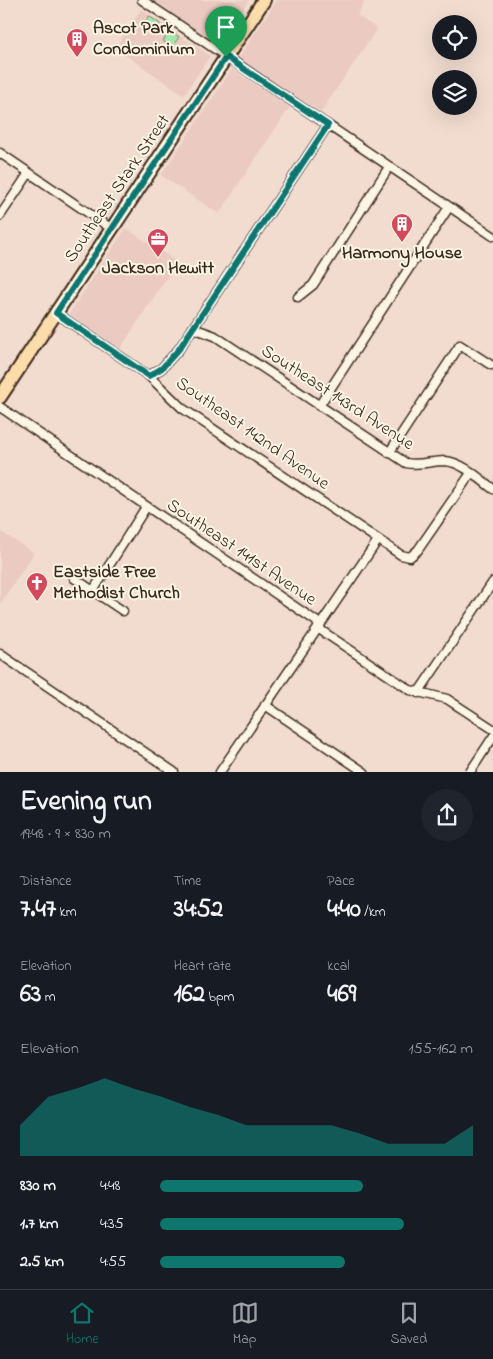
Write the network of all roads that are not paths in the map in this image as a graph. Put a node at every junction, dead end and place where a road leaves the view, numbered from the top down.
1 (142, 0) edge
2 (264, 0) edge
3 (226, 57) junction
4 (328, 125) junction
5 (0, 153) edge
6 (389, 167) junction
7 (29, 173) junction
8 (449, 206) junction
9 (0, 216) edge
10 (112, 229) junction
11 (493, 236) edge
12 (298, 297) dead end
13 (56, 313) junction
14 (193, 328) junction
15 (491, 365) dead end
16 (149, 376) junction
17 (0, 397) edge
18 (319, 406) junction
19 (0, 407) edge
20 (389, 453) junction
21 (471, 473) junction
22 (493, 489) edge
23 (146, 507) junction
24 (378, 540) junction
25 (74, 578) dead end
26 (493, 582) edge
27 (93, 591) junction
28 (123, 611) dead end
29 (319, 626) junction
30 (0, 654) edge
31 (418, 693) junction
32 (265, 705) junction
33 (493, 729) edge
34 (493, 737) edge
35 (174, 772) edge
36 (220, 772) edge
37 (364, 772) edge
38 (470, 772) edge

1 - 3 street
2 - 3 main road, Southeast Stark Street
3 - 4 street
3 - 10 main road, Southeast Stark Street
4 - 6 street
4 - 14 street
5 - 7 street
6 - 8 street
6 - 12 street
7 - 9 street
7 - 10 street
8 - 11 street
8 - 18 street
10 - 13 main road, Southeast Stark Street
13 - 16 street, Southeast 142nd Avenue
13 - 17 main road, Southeast Stark Street
14 - 16 street
14 - 18 street, Southeast 143rd Avenue
15 - 20 street
16 - 24 street, Southeast 142nd Avenue
18 - 20 street, Southeast 143rd Avenue
19 - 23 street, Southeast 141st Avenue
20 - 21 street, Southeast 143rd Avenue
21 - 22 street, Southeast 143rd Avenue
21 - 24 street, Southeast 142nd Avenue
23 - 27 street
23 - 29 street, Southeast 141st Avenue
24 - 29 street
25 - 27 street
26 - 31 street
27 - 28 street
29 - 31 street, Southeast 141st Avenue
29 - 32 street
30 - 35 street
31 - 33 street, Southeast 141st Avenue
32 - 36 street
32 - 37 street
34 - 38 street

